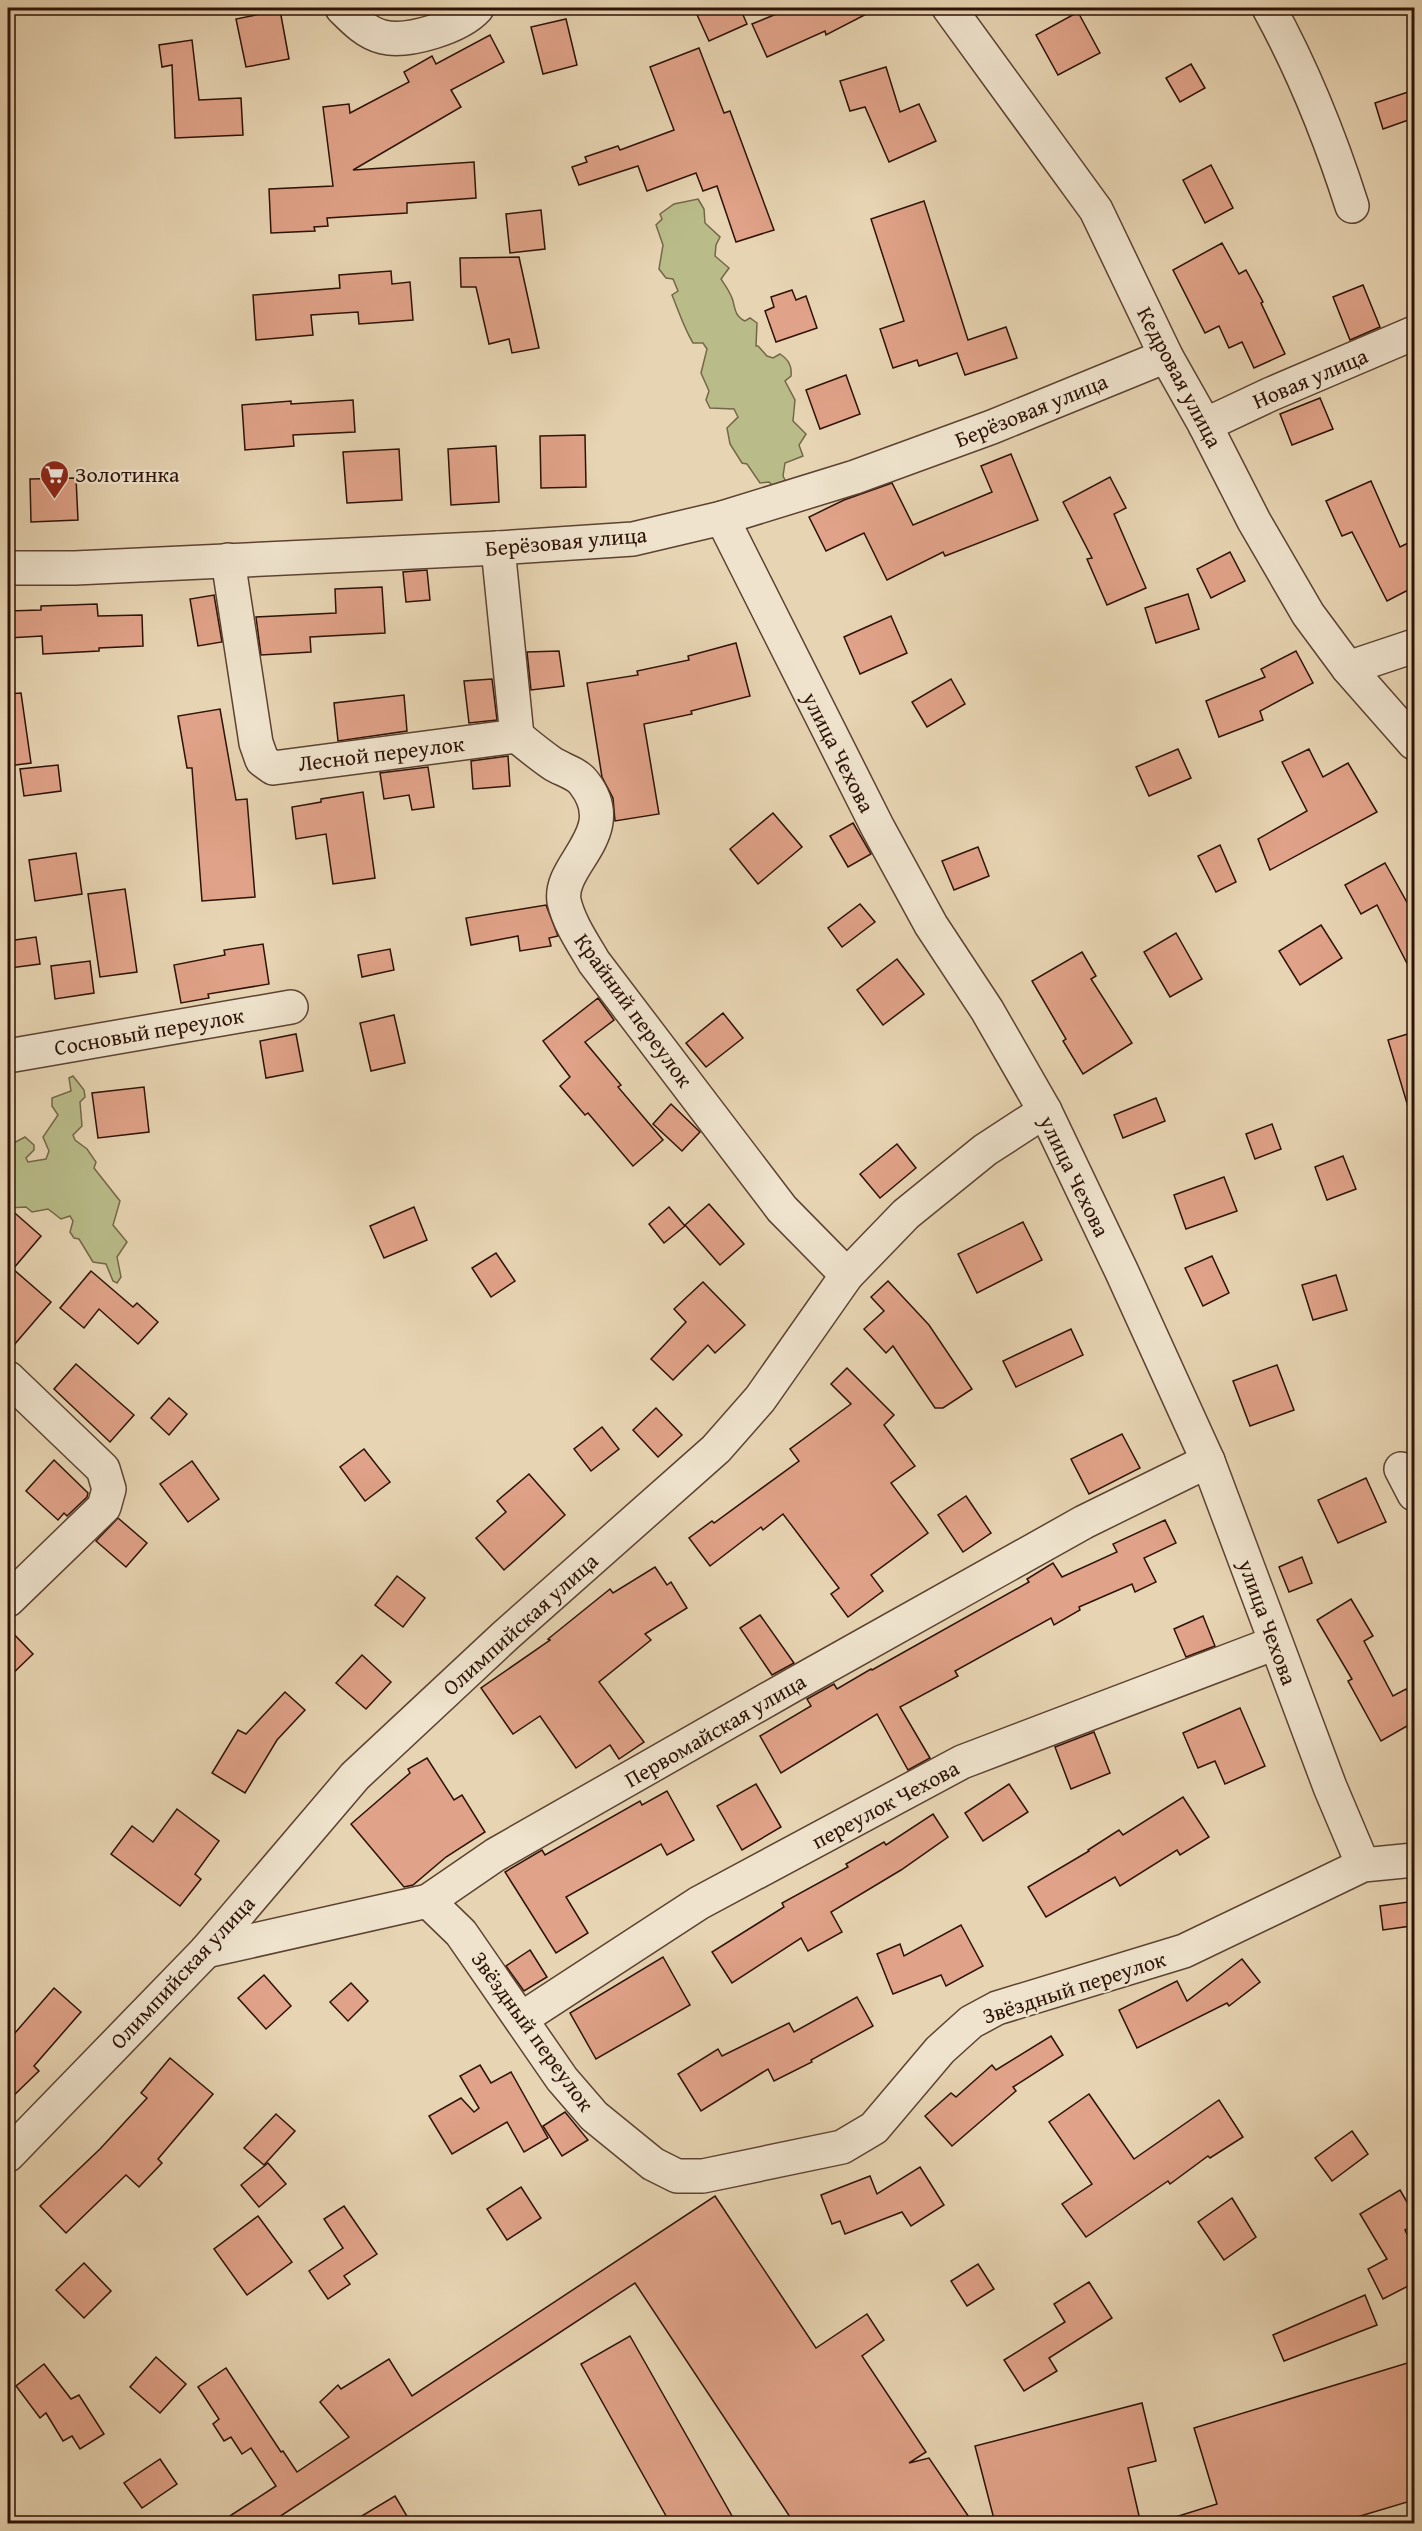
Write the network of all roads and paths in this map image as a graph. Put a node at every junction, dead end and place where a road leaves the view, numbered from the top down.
1 (342, 8) edge
2 (477, 8) edge
3 (949, 8) edge
4 (1269, 8) edge
5 (1352, 206) dead end
6 (1414, 333) edge
7 (1166, 356) junction
8 (1205, 425) junction
9 (722, 518) junction
10 (498, 548) junction
11 (228, 560) junction
12 (8, 568) edge
13 (1414, 646) edge
14 (1348, 668) junction
15 (517, 736) junction
16 (1414, 743) edge
17 (291, 1007) dead end
18 (8, 1056) edge
19 (1044, 1111) junction
20 (847, 1275) junction
21 (8, 1378) edge
22 (1208, 1461) junction
23 (8, 1600) edge
24 (1275, 1643) junction
25 (1414, 1860) edge
26 (1363, 1865) junction
27 (428, 1901) junction
28 (206, 1951) junction
29 (521, 2019) junction
30 (8, 2156) edge

1 - 2 street
3 - 7 street, Кедровая улица
4 - 5 street
6 - 8 street, Новая улица
7 - 8 street, Кедровая улица
7 - 9 street, Берёзовая улица
8 - 14 street, Кедровая улица
9 - 10 street, Берёзовая улица
9 - 19 street, улица Чехова
10 - 11 street, Берёзовая улица
10 - 15 street
11 - 12 street, Берёзовая улица
11 - 15 street, Лесной переулок
13 - 14 street
14 - 16 street, Кедровая улица
15 - 20 street, Крайний переулок
17 - 18 street, Сосновый переулок
19 - 20 street, Олимпийская улица
19 - 22 street, улица Чехова
20 - 28 street, Олимпийская улица
21 - 23 street
22 - 24 street, улица Чехова
22 - 27 street, Первомайская улица
24 - 26 street, улица Чехова
24 - 29 street, переулок Чехова
25 - 26 street, Звёздный переулок
26 - 29 street, Звёздный переулок
27 - 28 street, Первомайская улица
27 - 29 street, Звёздный переулок
28 - 30 street, Олимпийская улица

